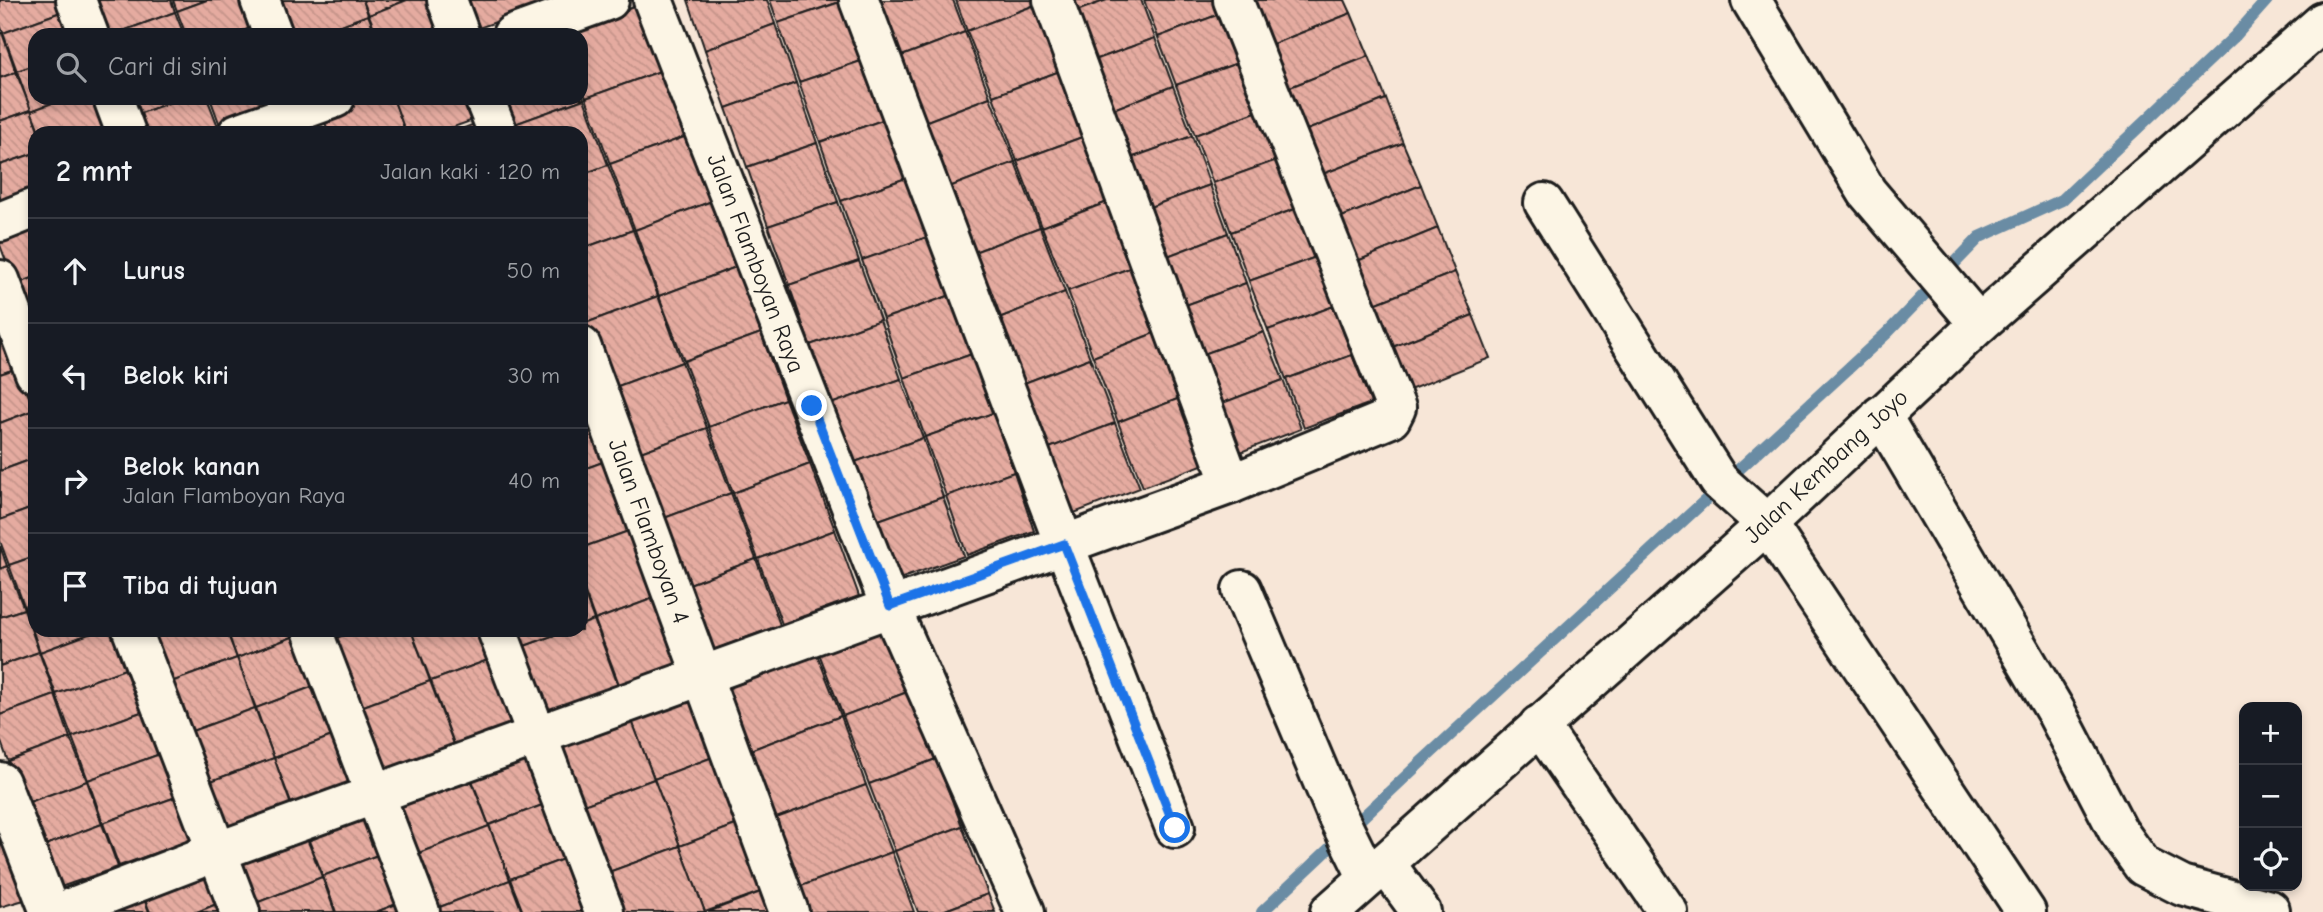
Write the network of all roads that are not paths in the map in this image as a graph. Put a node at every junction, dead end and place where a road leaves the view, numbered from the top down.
1 (76, 0) edge
2 (260, 0) edge
3 (447, 0) edge
4 (609, 0) edge
5 (653, 0) edge
6 (859, 0) edge
7 (1052, 0) edge
8 (1233, 0) edge
9 (1752, 0) edge
10 (2323, 22) edge
11 (86, 28) edge
12 (270, 28) edge
13 (457, 28) edge
14 (531, 28) edge
15 (116, 105) edge
16 (487, 105) edge
17 (311, 110) edge
18 (123, 126) edge
19 (260, 126) edge
20 (495, 126) edge
21 (1544, 203) dead end
22 (28, 211) edge
23 (0, 222) edge
24 (0, 280) edge
25 (1979, 324) junction
26 (28, 354) edge
27 (588, 374) edge
28 (1881, 415) junction
29 (1231, 484) junction
30 (1767, 524) junction
31 (1064, 544) junction
32 (1241, 590) dead end
33 (890, 606) junction
34 (135, 637) edge
35 (315, 637) edge
36 (500, 637) edge
37 (702, 676) junction
38 (1539, 725) junction
39 (536, 736) junction
40 (0, 782) edge
41 (374, 796) junction
42 (1175, 828) dead end
43 (216, 852) junction
44 (1377, 870) junction
45 (2270, 910) dead end
46 (50, 912) edge
47 (60, 912) edge
48 (240, 912) edge
49 (420, 912) edge
50 (604, 912) edge
51 (789, 912) edge
52 (1025, 912) edge
53 (1330, 912) edge
54 (1421, 912) edge
55 (1668, 912) edge
56 (2026, 912) edge

1 - 11 street
2 - 12 street
3 - 13 street
4 - 14 street
5 - 33 street, Jalan Flamboyan Raya
6 - 31 street
7 - 29 street
8 - 29 street
9 - 25 street
10 - 25 street, Jalan Kembang Joyo
15 - 18 street
16 - 20 street
17 - 19 street
21 - 30 street
22 - 23 street
24 - 26 street
25 - 28 street, Jalan Kembang Joyo
27 - 37 street, Jalan Flamboyan 4
28 - 30 street, Jalan Kembang Joyo
28 - 45 street
29 - 31 street
30 - 38 street, Jalan Kembang Joyo
30 - 56 street
31 - 33 street
31 - 42 street
32 - 44 street
33 - 37 street
33 - 52 street, Jalan Flamboyan Raya
34 - 43 street
35 - 41 street
36 - 39 street
37 - 39 street
37 - 51 street, Jalan Flamboyan 4
38 - 44 street, Jalan Kembang Joyo
38 - 55 street
39 - 41 street
39 - 50 street
40 - 46 street
41 - 43 street
41 - 49 street
43 - 47 street
43 - 48 street
44 - 53 street, Jalan Kembang Joyo
44 - 54 street

